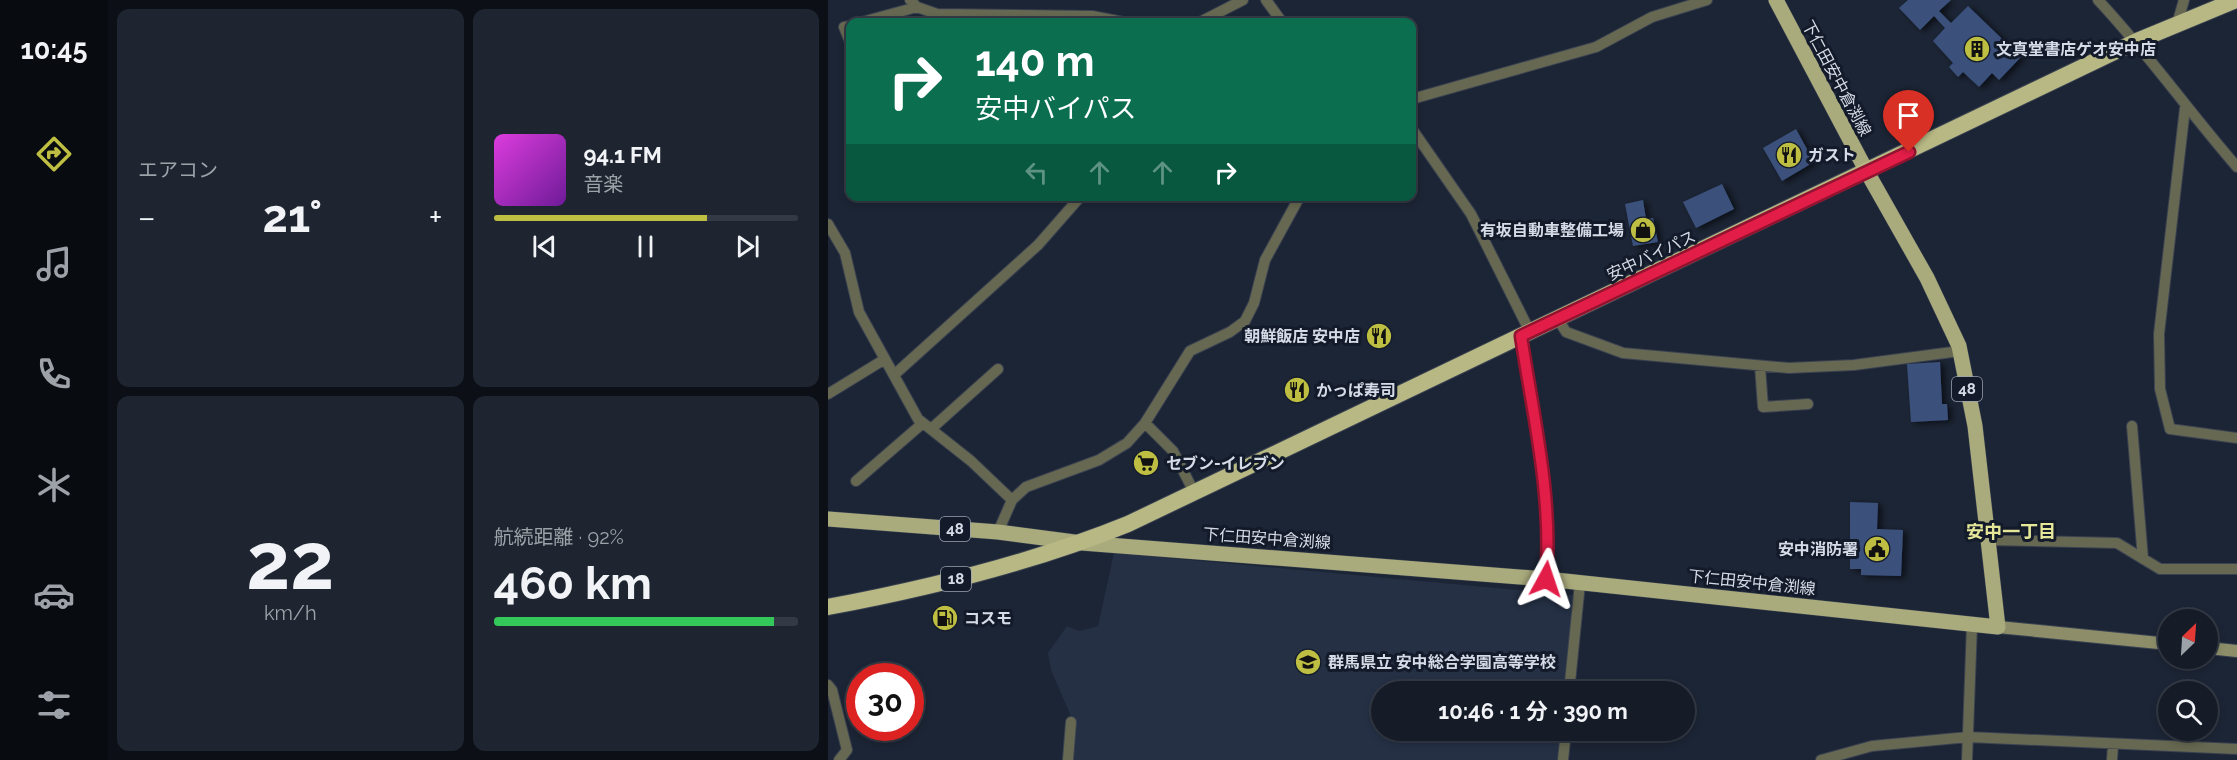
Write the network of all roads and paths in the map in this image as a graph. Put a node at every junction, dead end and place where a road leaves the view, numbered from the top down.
1 (1243, 0) edge
2 (1266, 0) edge
3 (1707, 0) edge
4 (1776, 0) edge
5 (2098, 0) edge
6 (2184, 0) edge
7 (2236, 0) edge
8 (913, 4) edge
9 (873, 18) edge
10 (1102, 18) edge
11 (1208, 18) edge
12 (1279, 18) edge
13 (2177, 24) junction
14 (2137, 41) junction
15 (1416, 98) edge
16 (2185, 108) junction
17 (1416, 135) edge
18 (2237, 167) edge
19 (1867, 172) junction
20 (1076, 201) edge
21 (1297, 201) edge
22 (828, 224) edge
23 (1558, 318) junction
24 (1526, 334) junction
25 (1960, 351) junction
26 (885, 359) junction
27 (1760, 366) junction
28 (998, 369) dead end
29 (894, 375) junction
30 (828, 394) edge
31 (1808, 404) dead end
32 (1145, 423) junction
33 (927, 426) junction
34 (2132, 426) dead end
35 (2237, 438) edge
36 (856, 481) dead end
37 (1194, 492) junction
38 (1012, 500) junction
39 (828, 519) edge
40 (998, 532) junction
41 (1987, 540) junction
42 (1082, 543) junction
43 (2143, 559) junction
44 (2237, 569) edge
45 (1546, 579) junction
46 (1580, 583) junction
47 (828, 606) edge
48 (1972, 624) junction
49 (1998, 627) junction
50 (2158, 643) edge
51 (2218, 649) edge
52 (2237, 651) edge
53 (1570, 681) edge
54 (828, 685) edge
55 (1071, 722) dead end
56 (1968, 737) junction
57 (1565, 741) edge
58 (2113, 744) junction
59 (2237, 749) edge
60 (839, 760) edge
61 (1068, 760) edge
62 (1563, 760) edge
63 (1821, 760) edge
64 (1967, 760) edge
65 (2112, 760) edge

1 - 11 street
2 - 12 street
3 - 15 street
4 - 19 main road, 下仁田安中倉渕線 / 48
5 - 14 street
6 - 13 street
7 - 13 highway, 安中バイパス / 18
8 - 9 street
8 - 10 street
13 - 14 highway, 安中バイパス / 18
14 - 16 street
14 - 19 highway, 安中バイパス / 18
16 - 18 street
16 - 35 street
17 - 24 street
19 - 23 highway, 安中バイパス / 18
19 - 25 main road, 下仁田安中倉渕線 / 48
20 - 29 street
21 - 32 street
22 - 26 street
23 - 24 highway, 安中バイパス / 18
23 - 27 street
24 - 37 highway, 安中バイパス / 18
24 - 45 street
25 - 27 street
25 - 41 main road, 下仁田安中倉渕線 / 48
26 - 29 street
26 - 30 street
27 - 31 street
28 - 33 street
29 - 33 street
32 - 37 street
32 - 38 street
33 - 36 street
33 - 38 street
34 - 43 street
37 - 42 highway, 安中バイパス / 18
38 - 40 street
39 - 40 main road, 下仁田安中倉渕線 / 48
40 - 42 main road, 下仁田安中倉渕線 / 48
41 - 43 street
41 - 49 main road, 下仁田安中倉渕線 / 48
42 - 45 main road, 下仁田安中倉渕線 / 48
42 - 47 highway, 18
43 - 44 street
45 - 46 main road, 下仁田安中倉渕線 / 48
46 - 48 main road, 下仁田安中倉渕線 / 48
46 - 53 street
48 - 49 main road, 下仁田安中倉渕線 / 48
48 - 56 street
49 - 50 main road
51 - 52 main road
54 - 60 street
55 - 61 street
56 - 58 street
56 - 63 street
56 - 64 street
57 - 62 street
58 - 59 street
58 - 65 street

